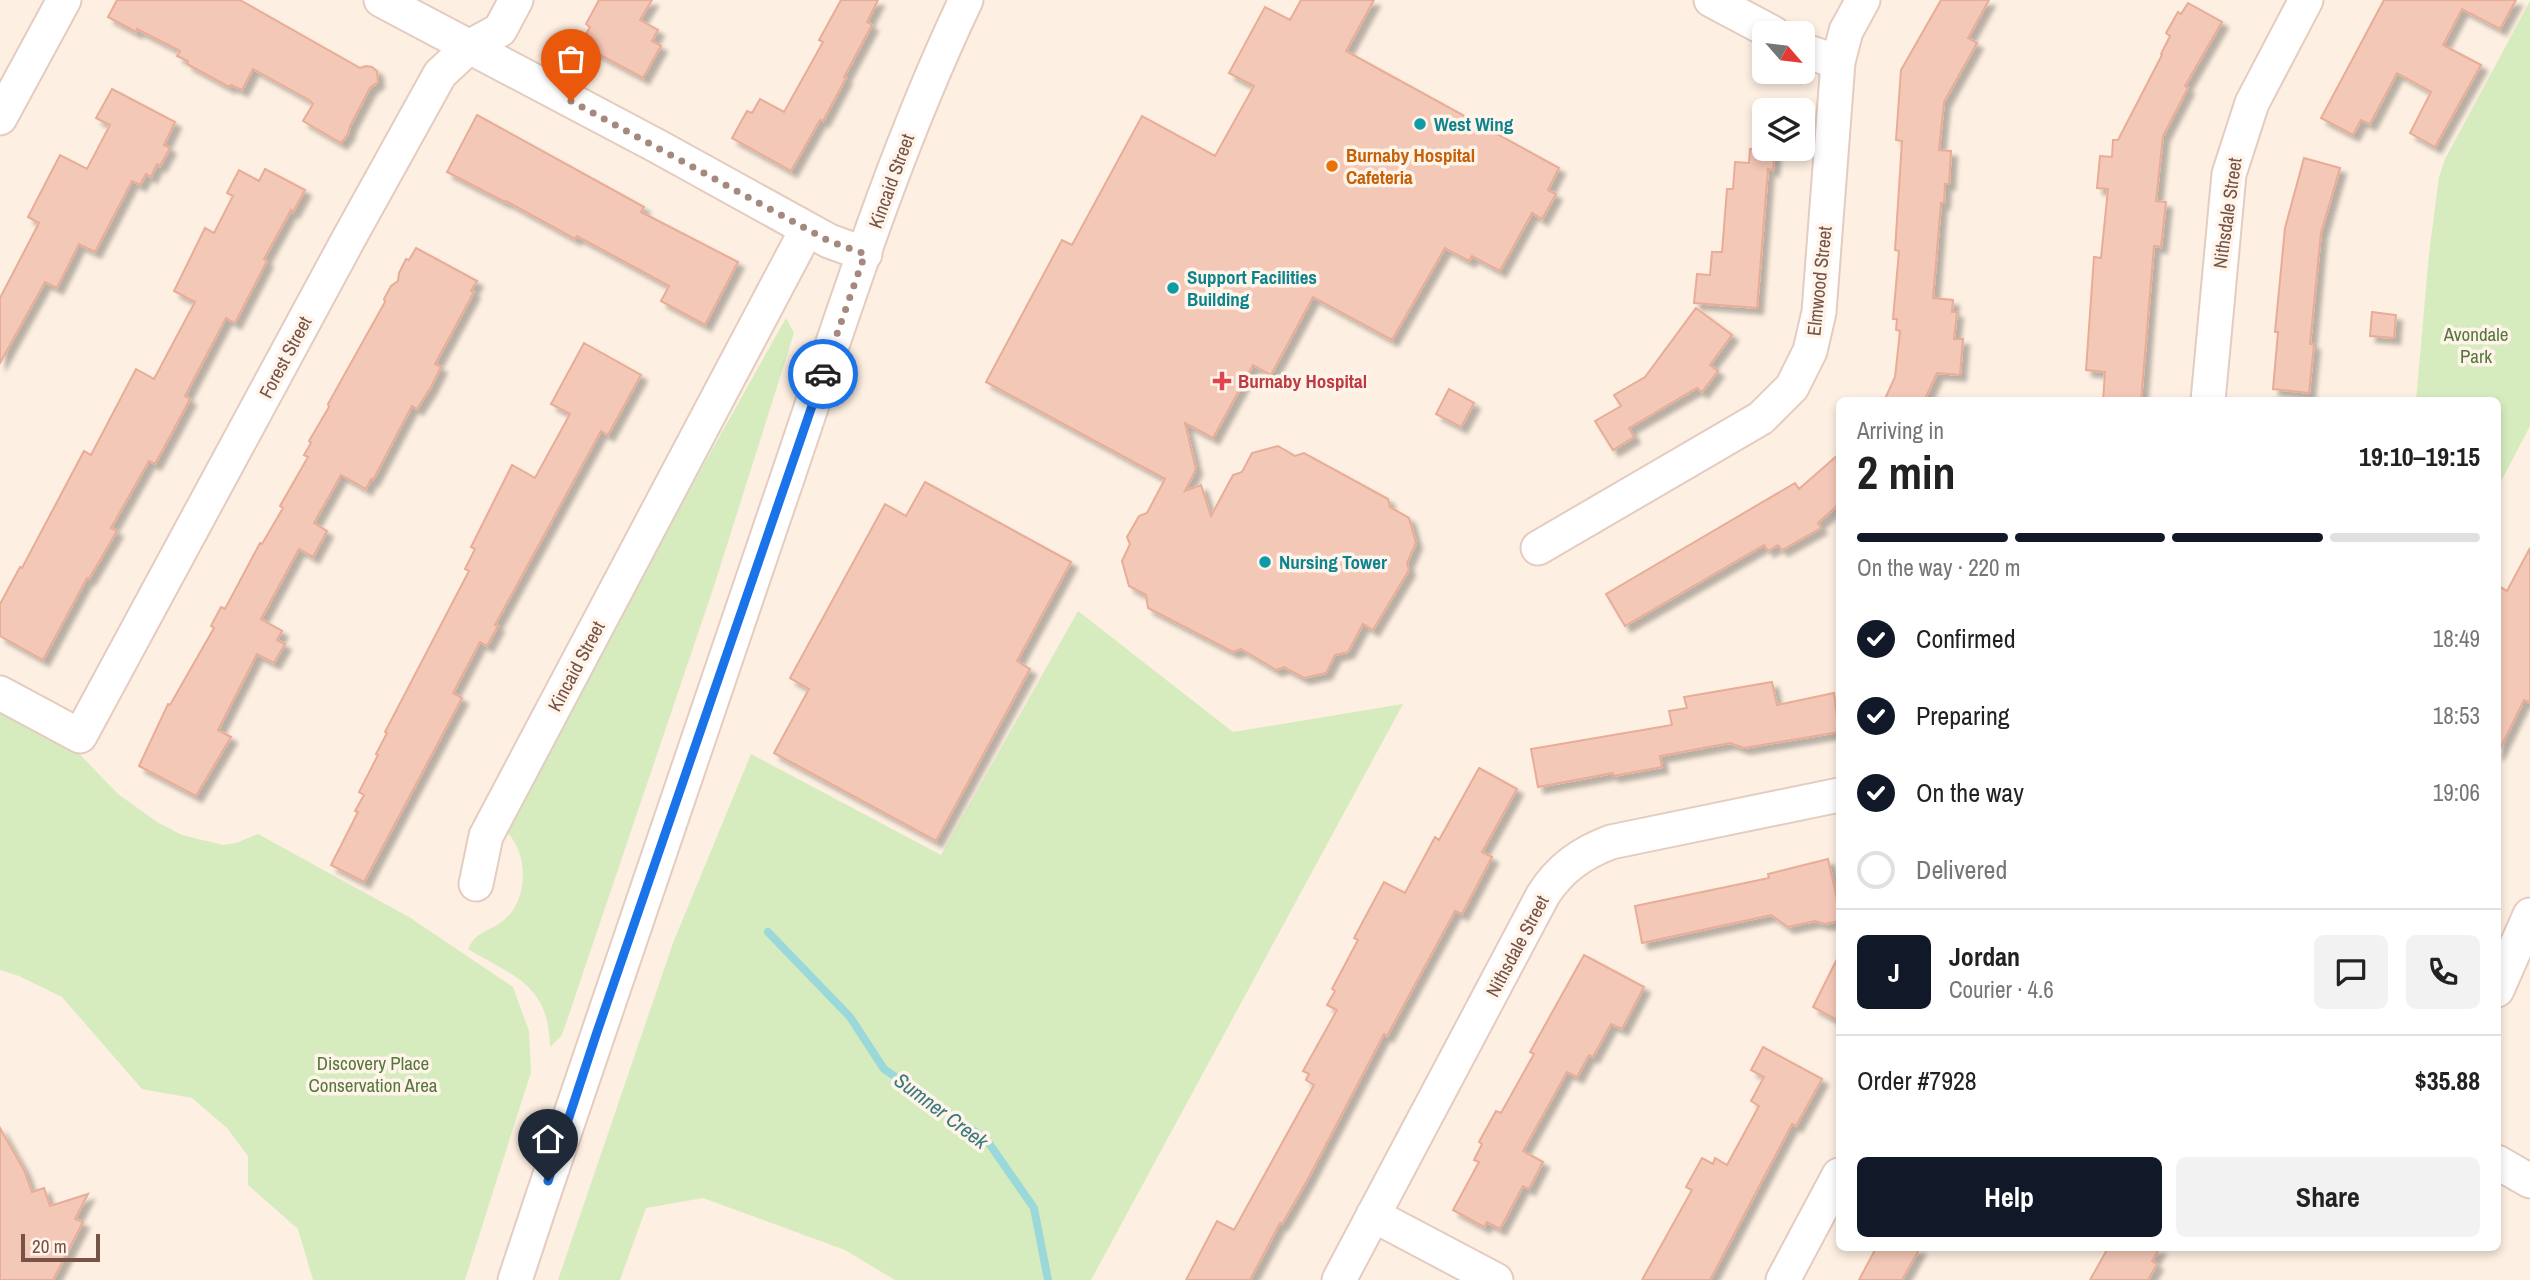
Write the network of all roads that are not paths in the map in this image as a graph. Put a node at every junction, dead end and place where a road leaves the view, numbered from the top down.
1 (64, 0) edge
2 (381, 0) edge
3 (516, 0) edge
4 (966, 0) edge
5 (1712, 0) edge
6 (1863, 0) edge
7 (2306, 0) edge
8 (1752, 22) edge
9 (469, 47) junction
10 (1815, 54) edge
11 (1838, 62) junction
12 (0, 118) edge
13 (807, 229) junction
14 (865, 254) junction
15 (2208, 397) edge
16 (1538, 548) dead end
17 (0, 693) edge
18 (1836, 796) edge
19 (476, 884) dead end
20 (2530, 915) edge
21 (2501, 980) edge
22 (2501, 1164) edge
23 (1836, 1181) edge
24 (2530, 1181) edge
25 (1373, 1214) junction
26 (516, 1280) edge
27 (1339, 1280) edge
28 (1496, 1280) edge
29 (1783, 1280) edge

1 - 12 street
2 - 9 street
3 - 9 street, Forest Street
4 - 14 street, Kincaid Street
5 - 8 street
6 - 11 street, Elmwood Street
7 - 15 street, Nithsdale Street
9 - 13 street
9 - 17 street, Forest Street
10 - 11 street
11 - 16 street, Elmwood Street
13 - 14 street
13 - 19 street, Kincaid Street
14 - 26 street, Kincaid Street
18 - 25 street, Nithsdale Street
20 - 21 street
22 - 24 street
23 - 29 street
25 - 27 street, Nithsdale Street
25 - 28 street

